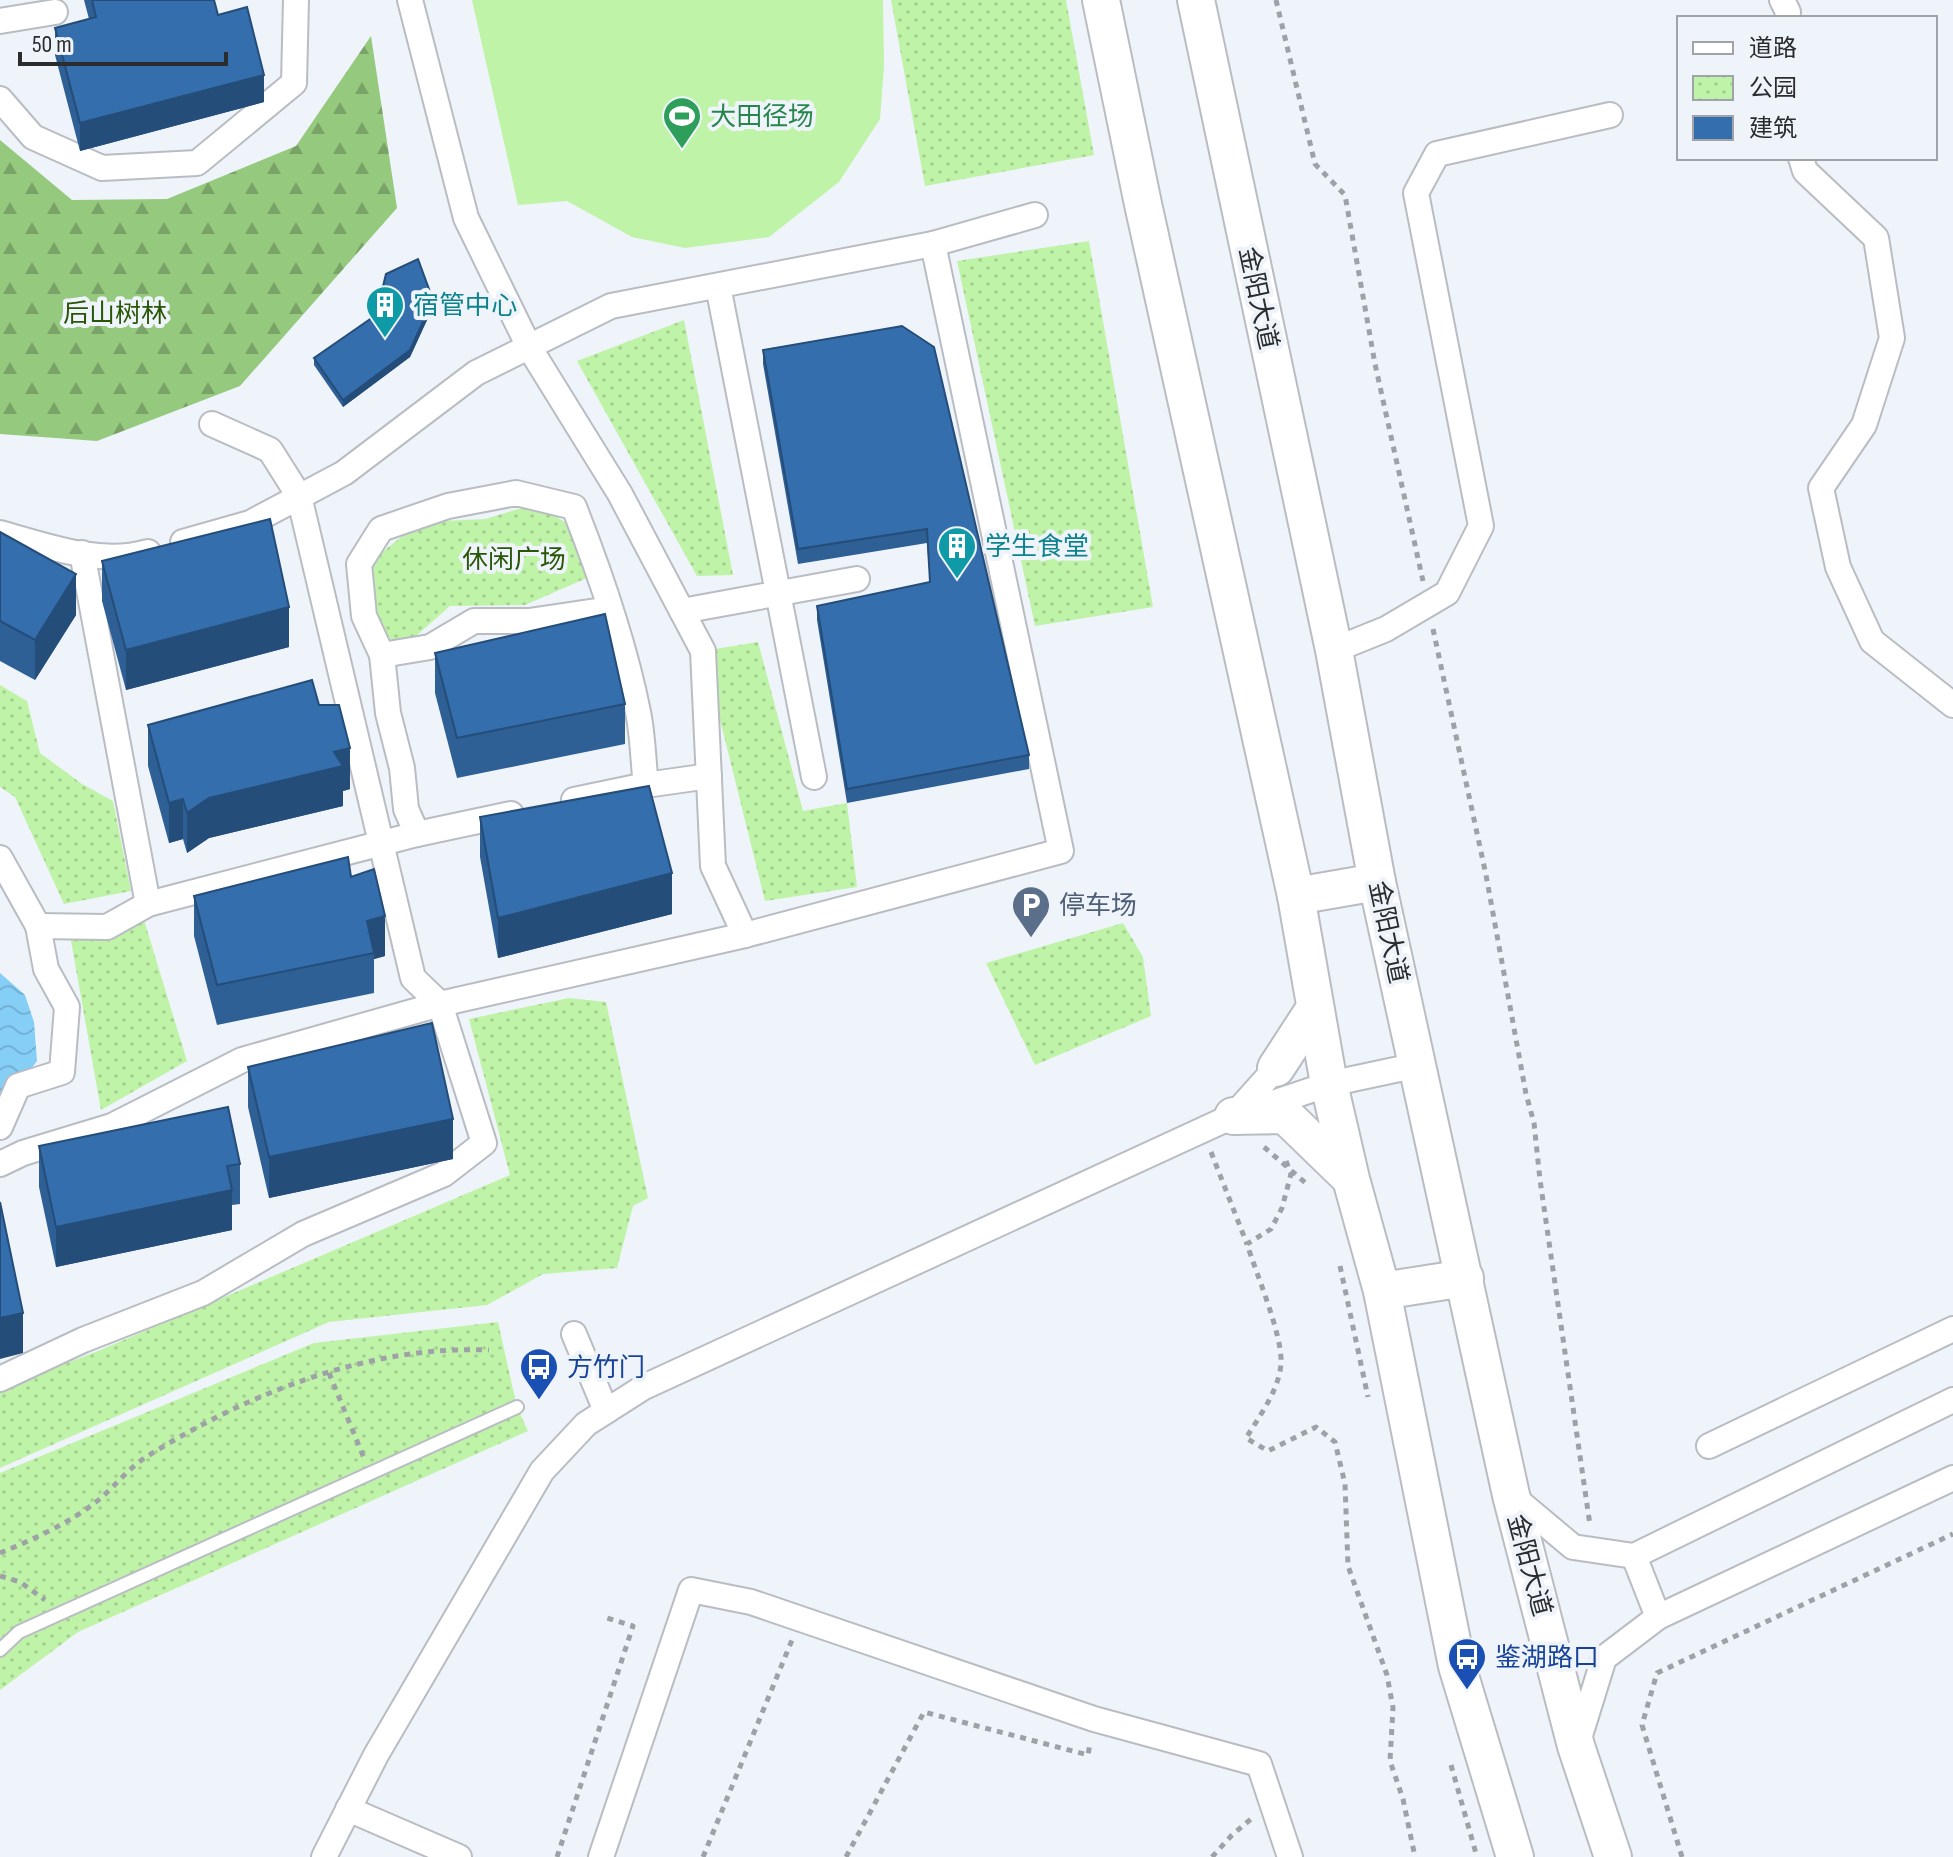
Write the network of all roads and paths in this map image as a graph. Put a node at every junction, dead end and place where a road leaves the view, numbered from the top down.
1 (296, 0) edge
2 (410, 0) edge
3 (1101, 0) edge
4 (1196, 0) edge
5 (1276, 0) edge
6 (55, 12) dead end
7 (0, 21) edge
8 (0, 99) edge
9 (1610, 115) dead end
10 (1802, 160) edge
11 (1035, 215) dead end
12 (933, 244) junction
13 (718, 286) junction
14 (529, 347) junction
15 (212, 424) dead end
16 (299, 496) junction
17 (0, 533) edge
18 (82, 553) junction
19 (857, 579) dead end
20 (1428, 604) junction
21 (610, 609) junction
22 (682, 611) junction
23 (1334, 650) junction
24 (382, 655) junction
25 (1953, 705) edge
26 (709, 776) junction
27 (814, 777) dead end
28 (646, 785) junction
29 (417, 834) junction
30 (382, 843) junction
31 (0, 858) edge
32 (1377, 882) junction
33 (1296, 896) junction
34 (148, 904) junction
35 (38, 926) junction
36 (745, 935) junction
37 (440, 1004) junction
38 (1315, 1008) junction
39 (1418, 1065) junction
40 (1276, 1068) joint
41 (1329, 1084) junction
42 (1233, 1116) junction
43 (0, 1127) edge
44 (1211, 1151) dead end
45 (1285, 1159) dead end
46 (0, 1164) edge
47 (1289, 1168) junction
48 (1351, 1179) junction
49 (1312, 1188) dead end
50 (1247, 1244) junction
51 (1337, 1257) dead end
52 (1465, 1278) junction
53 (1382, 1291) junction
54 (1953, 1329) edge
55 (574, 1334) dead end
56 (489, 1350) dead end
57 (329, 1373) junction
58 (0, 1379) edge
59 (1953, 1400) edge
60 (1370, 1406) dead end
61 (517, 1407) dead end
62 (606, 1411) junction
63 (1709, 1446) dead end
64 (373, 1472) junction
65 (1953, 1478) edge
66 (1511, 1495) junction
67 (1953, 1534) edge
68 (1593, 1550) junction
69 (0, 1553) edge
70 (1634, 1556) junction
71 (0, 1576) edge
72 (62, 1613) junction
73 (604, 1617) dead end
74 (1658, 1617) junction
75 (800, 1621) junction
76 (0, 1650) edge
77 (1094, 1719) junction
78 (1576, 1746) junction
79 (1448, 1751) dead end
80 (1271, 1803) junction
81 (348, 1809) junction
82 (324, 1857) edge
83 (459, 1857) edge
84 (557, 1857) edge
85 (601, 1857) edge
86 (703, 1857) edge
87 (846, 1857) edge
88 (1212, 1857) edge
89 (1290, 1857) edge
90 (1415, 1857) edge
91 (1477, 1857) edge
92 (1515, 1857) edge
93 (1613, 1857) edge
94 (1682, 1857) edge

1 - 8 street
2 - 14 street
3 - 33 main road
4 - 23 main road, 金阳大道
5 - 20 path
6 - 7 street
9 - 20 street
10 - 25 street
11 - 12 street
12 - 13 street
12 - 36 street
13 - 14 street
13 - 27 street
14 - 16 street
14 - 22 street
15 - 16 street
16 - 18 street
16 - 30 street
17 - 18 street
18 - 34 street
19 - 22 street
20 - 23 street
20 - 68 path
21 - 24 street
21 - 24 street
21 - 28 street
22 - 26 street
23 - 32 main road, 金阳大道
24 - 29 street
26 - 28 street
26 - 36 street
28 - 29 street
29 - 30 street
30 - 34 street
30 - 37 street
31 - 35 street
32 - 33 main road
32 - 39 main road, 金阳大道
33 - 38 main road
34 - 35 street
35 - 43 street
36 - 37 street
37 - 46 street
37 - 58 street
38 - 40 main road
38 - 41 main road
39 - 41 street
39 - 52 main road, 金阳大道
40 - 42 street
41 - 42 street
41 - 48 main road
42 - 47 path
42 - 48 main road
42 - 62 street
44 - 50 path
45 - 47 path
47 - 49 path
47 - 50 path
48 - 53 main road
50 - 90 path
51 - 60 path
52 - 53 main road
52 - 66 main road, 金阳大道
53 - 92 main road
54 - 63 street
55 - 62 street
56 - 57 path
57 - 64 path
57 - 69 path
59 - 70 street
61 - 64 lane
62 - 81 street
64 - 72 lane
65 - 74 street
66 - 68 street
66 - 78 main road, 金阳大道
67 - 94 path
68 - 70 street
70 - 74 street
71 - 72 path
72 - 76 lane
73 - 84 path
74 - 78 street
75 - 77 street
75 - 85 street
75 - 86 path
77 - 80 street
77 - 87 path
78 - 93 main road, 金阳大道
79 - 91 path
80 - 88 path
80 - 89 street
81 - 82 street
81 - 83 street

